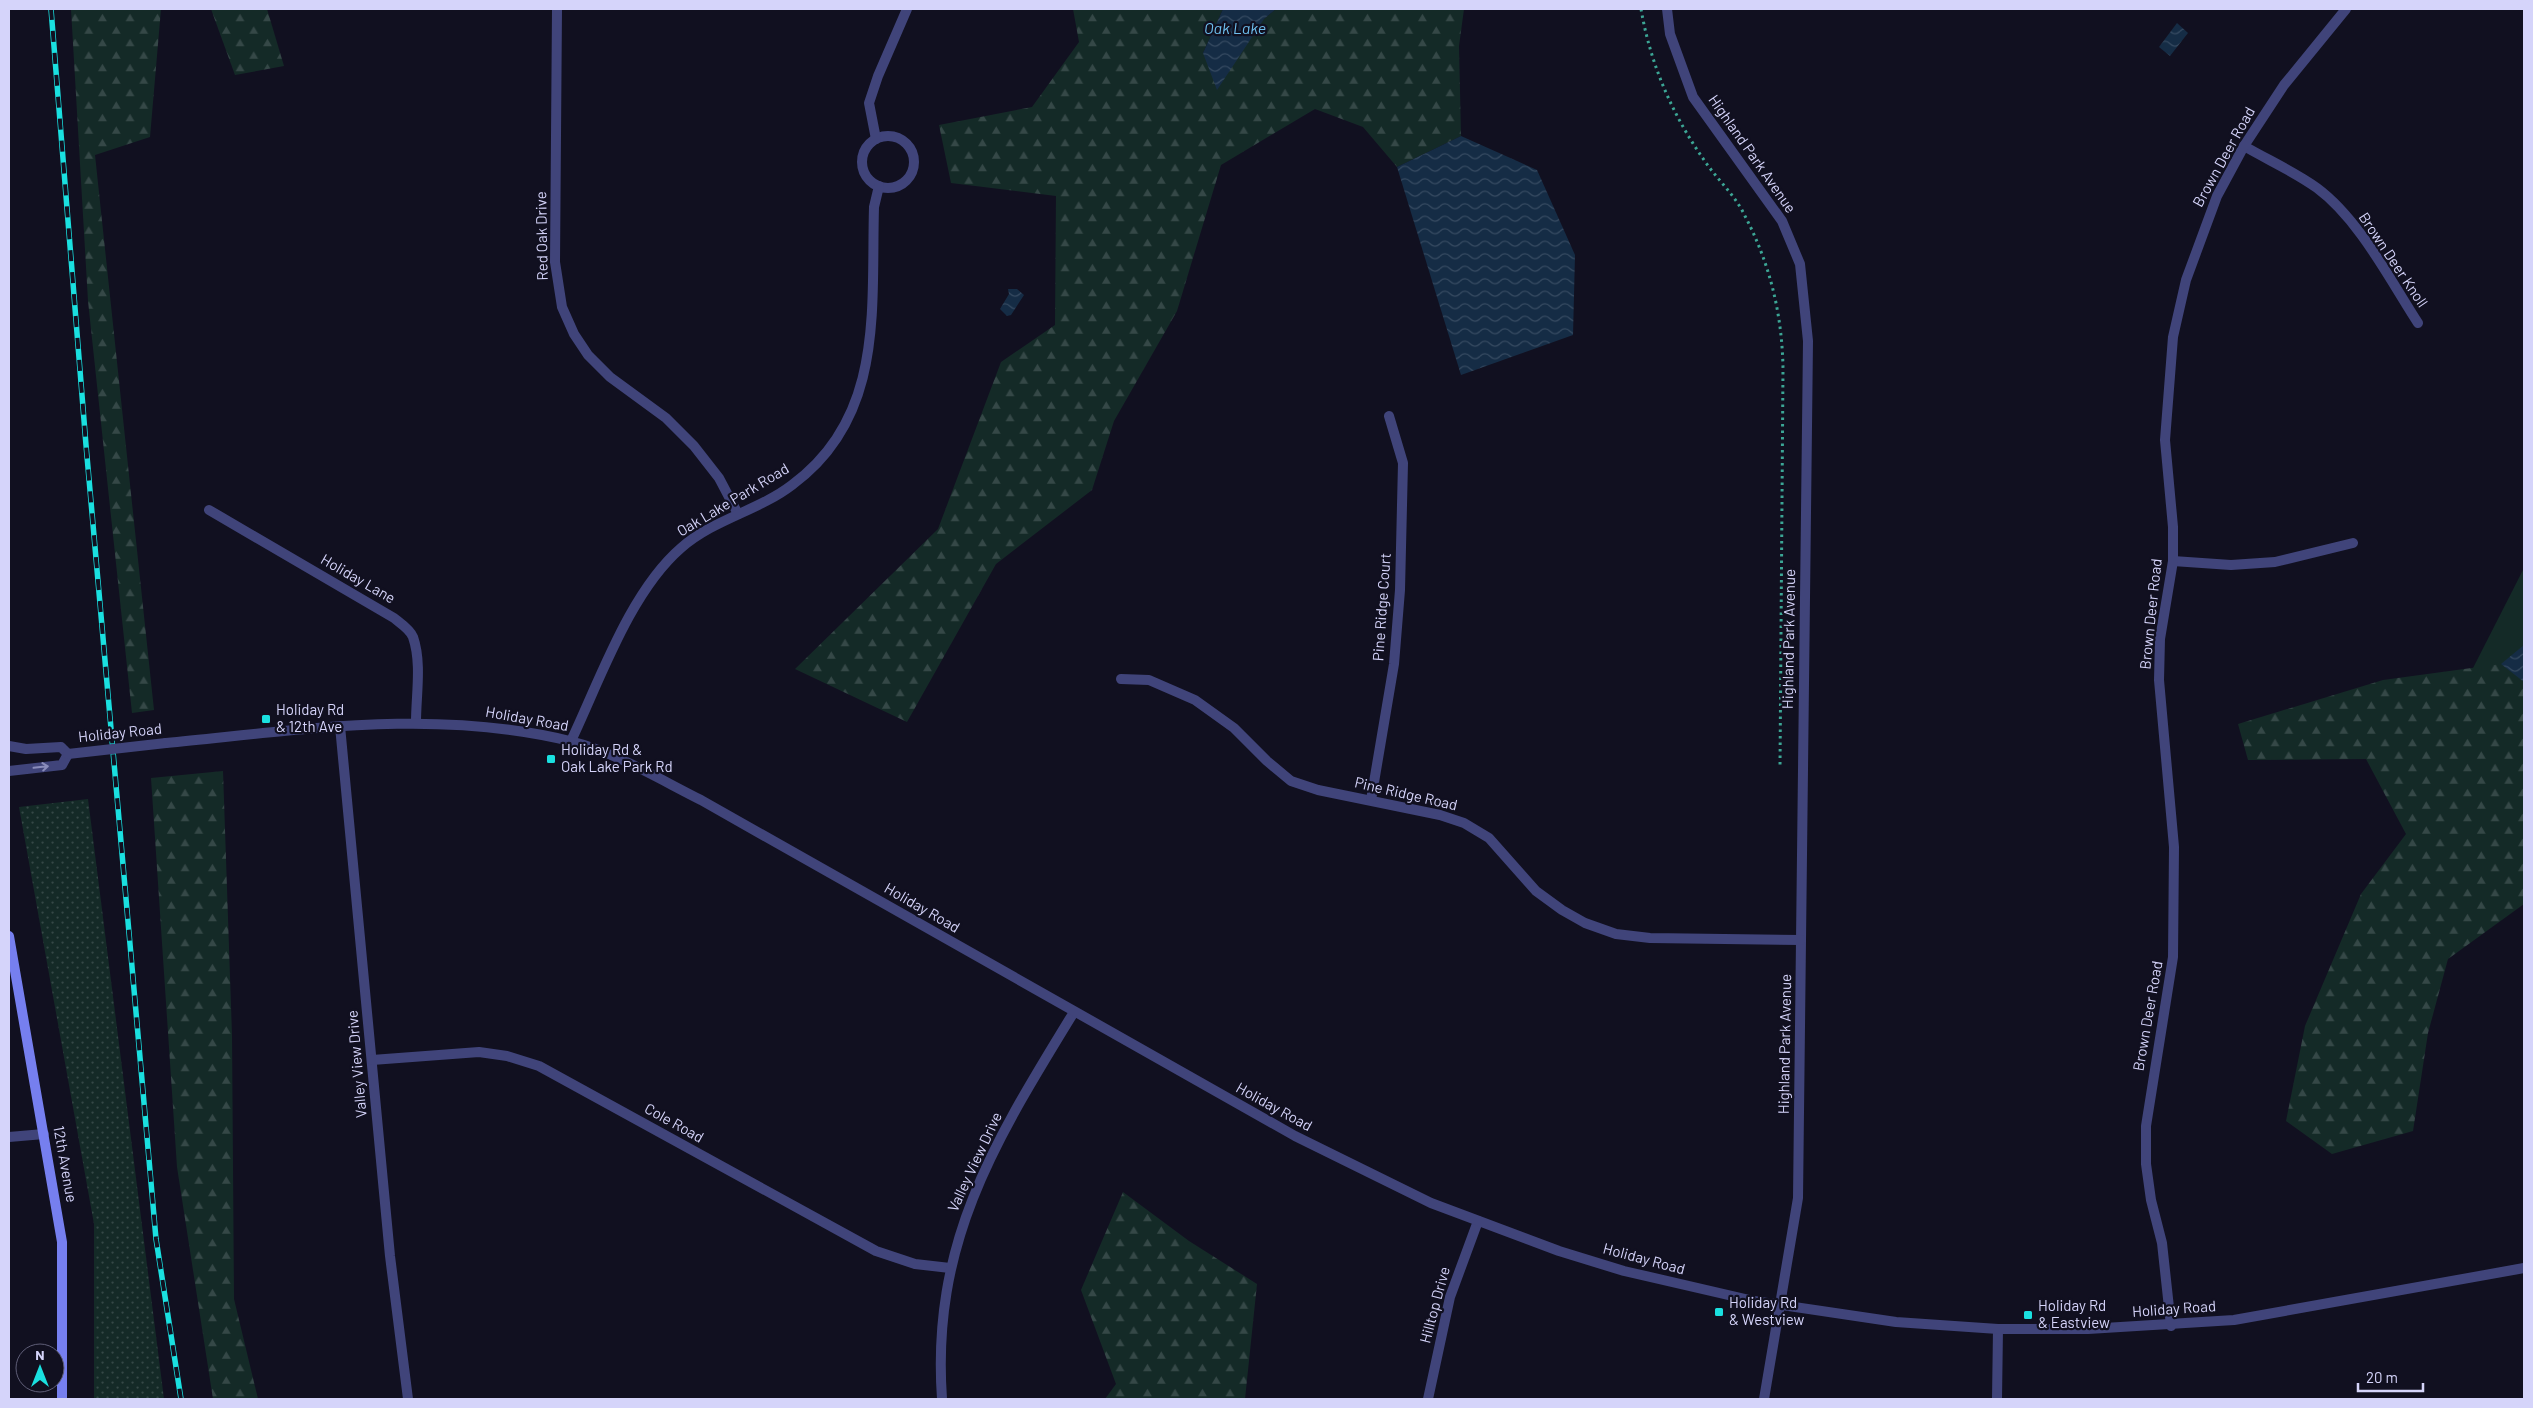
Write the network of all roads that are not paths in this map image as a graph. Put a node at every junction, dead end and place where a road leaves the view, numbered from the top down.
1 (557, 9) edge
2 (907, 9) edge
3 (1667, 9) edge
4 (2346, 9) edge
5 (876, 140) junction
6 (2244, 146) junction
7 (879, 186) junction
8 (2418, 323) dead end
9 (1389, 416) dead end
10 (209, 510) dead end
11 (738, 514) junction
12 (2353, 543) dead end
13 (2173, 560) junction
14 (1121, 679) dead end
15 (416, 722) junction
16 (340, 726) junction
17 (571, 741) junction
18 (9, 746) edge
19 (68, 754) junction
20 (9, 772) edge
21 (1371, 800) junction
22 (9, 936) edge
23 (1801, 940) junction
24 (1074, 1012) junction
25 (372, 1060) junction
26 (44, 1134) junction
27 (9, 1137) edge
28 (1478, 1221) junction
29 (950, 1268) junction
30 (2524, 1268) edge
31 (1779, 1306) junction
32 (2171, 1326) junction
33 (1998, 1329) junction
34 (62, 1399) edge
35 (408, 1399) edge
36 (942, 1399) edge
37 (1428, 1399) edge
38 (1764, 1399) edge
39 (1997, 1399) edge

1 - 11 street, Red Oak Drive
2 - 5 street
3 - 23 street, Highland Park Avenue
4 - 6 street, Brown Deer Road
5 - 7 street
5 - 7 street
6 - 8 street, Brown Deer Knoll
6 - 13 street, Brown Deer Road
7 - 11 street, Oak Lake Park Road
9 - 21 street, Pine Ridge Court
10 - 15 street, Holiday Lane
11 - 17 street, Oak Lake Park Road
12 - 13 street
13 - 32 street, Brown Deer Road
14 - 21 street, Pine Ridge Road
15 - 16 street, Holiday Road
15 - 17 street, Holiday Road
16 - 19 street, Holiday Road, bridge
16 - 25 street, Valley View Drive
17 - 24 street, Holiday Road
18 - 19 street, Holiday Road
20 -> 19 street, Holiday Road
21 - 23 street, Pine Ridge Road
22 - 26 main road, 12th Avenue
23 - 31 street, Highland Park Avenue
24 - 28 street, Holiday Road
24 - 29 street, Valley View Drive
25 - 29 street, Cole Road
25 - 35 street, Valley View Drive
26 - 27 street
26 - 34 main road, 12th Avenue
28 - 31 street, Holiday Road
28 - 37 street, Hilltop Drive
29 - 36 street, Valley View Drive
30 - 32 street, Holiday Road
31 - 33 street, Holiday Road
31 - 38 street, Highland Park Avenue
32 - 33 street, Holiday Road
33 - 39 street

